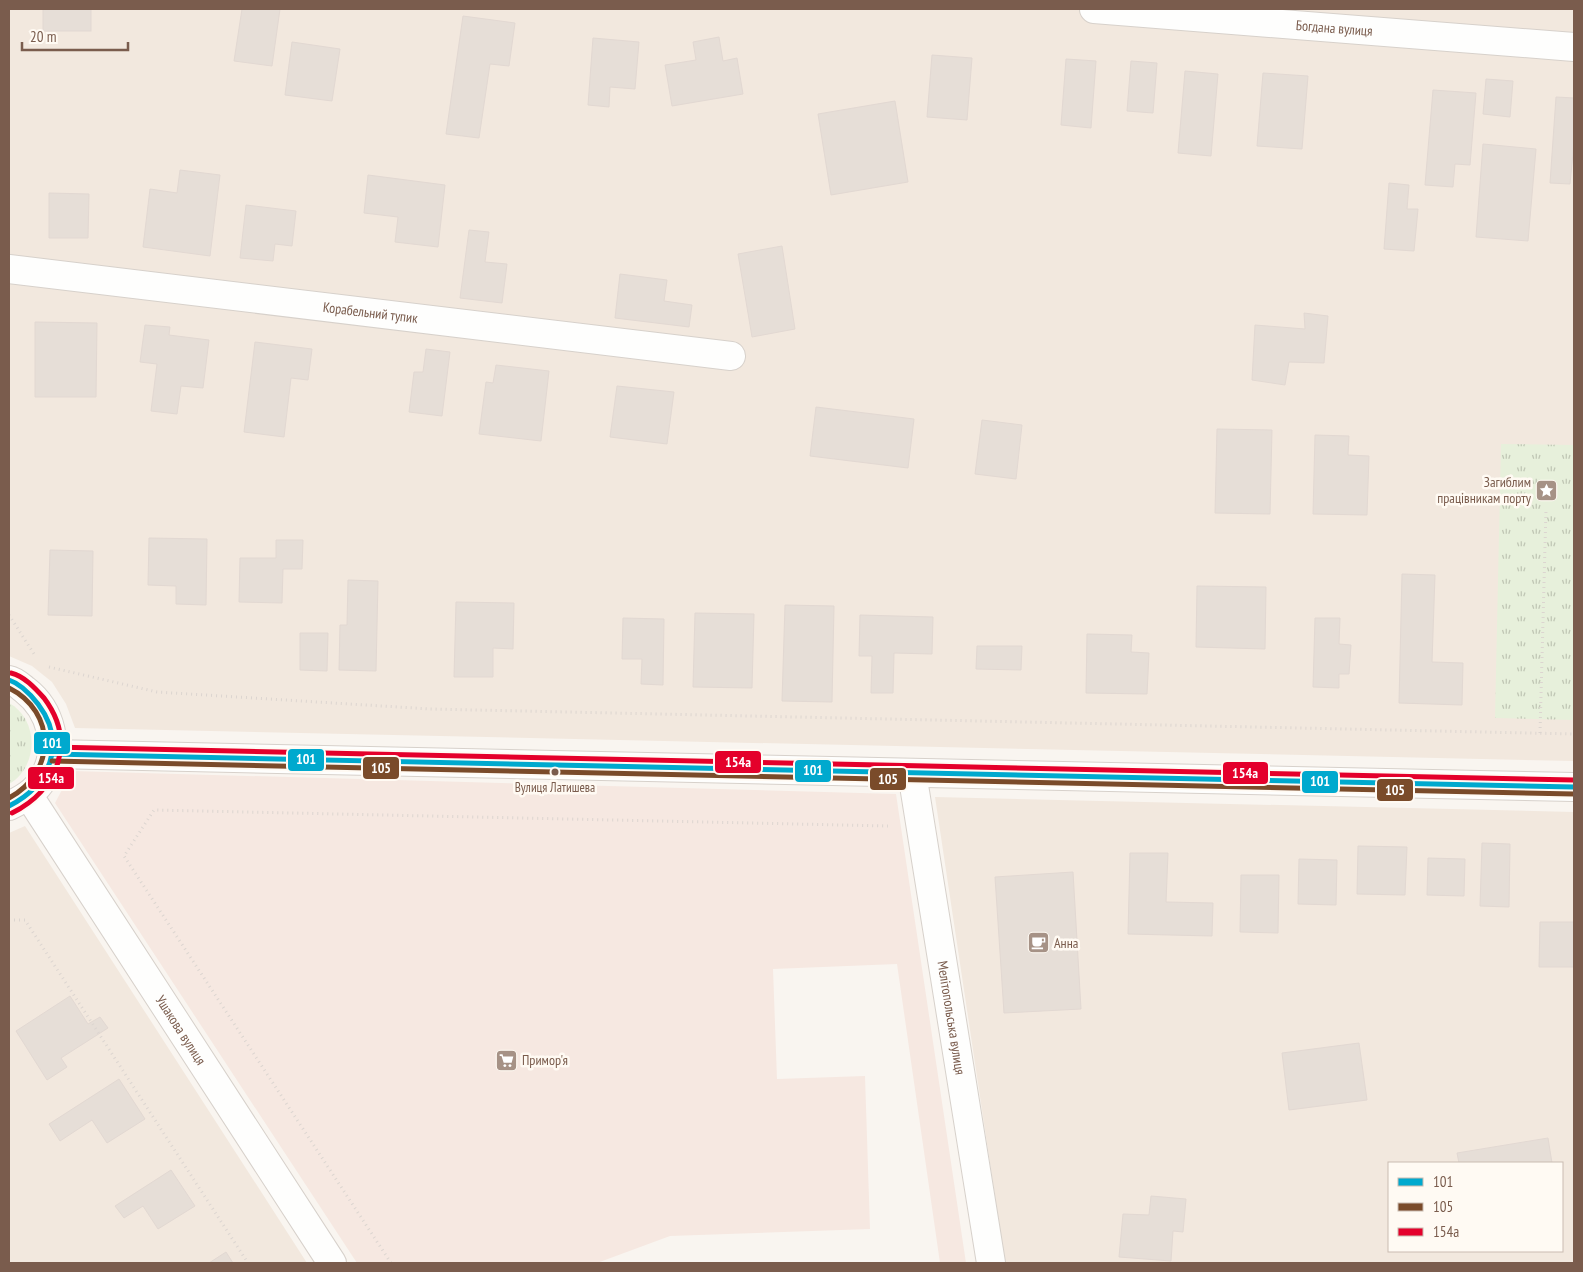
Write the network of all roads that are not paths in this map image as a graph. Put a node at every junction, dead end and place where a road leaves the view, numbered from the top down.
1 (1094, 9) edge
2 (1574, 46) edge
3 (9, 269) edge
4 (730, 356) dead end
5 (9, 680) edge
6 (52, 754) junction
7 (912, 773) junction
8 (1574, 787) edge
9 (19, 801) edge
10 (332, 1263) edge
11 (990, 1263) edge

1 - 2 street, Богдана вулиця
3 - 4 street, Корабельний тупик
5 - 6 street
6 - 7 street
6 - 9 street
7 - 8 street
7 - 11 street, Мелітопольська вулиця
9 - 10 street, Ушакова вулиця

